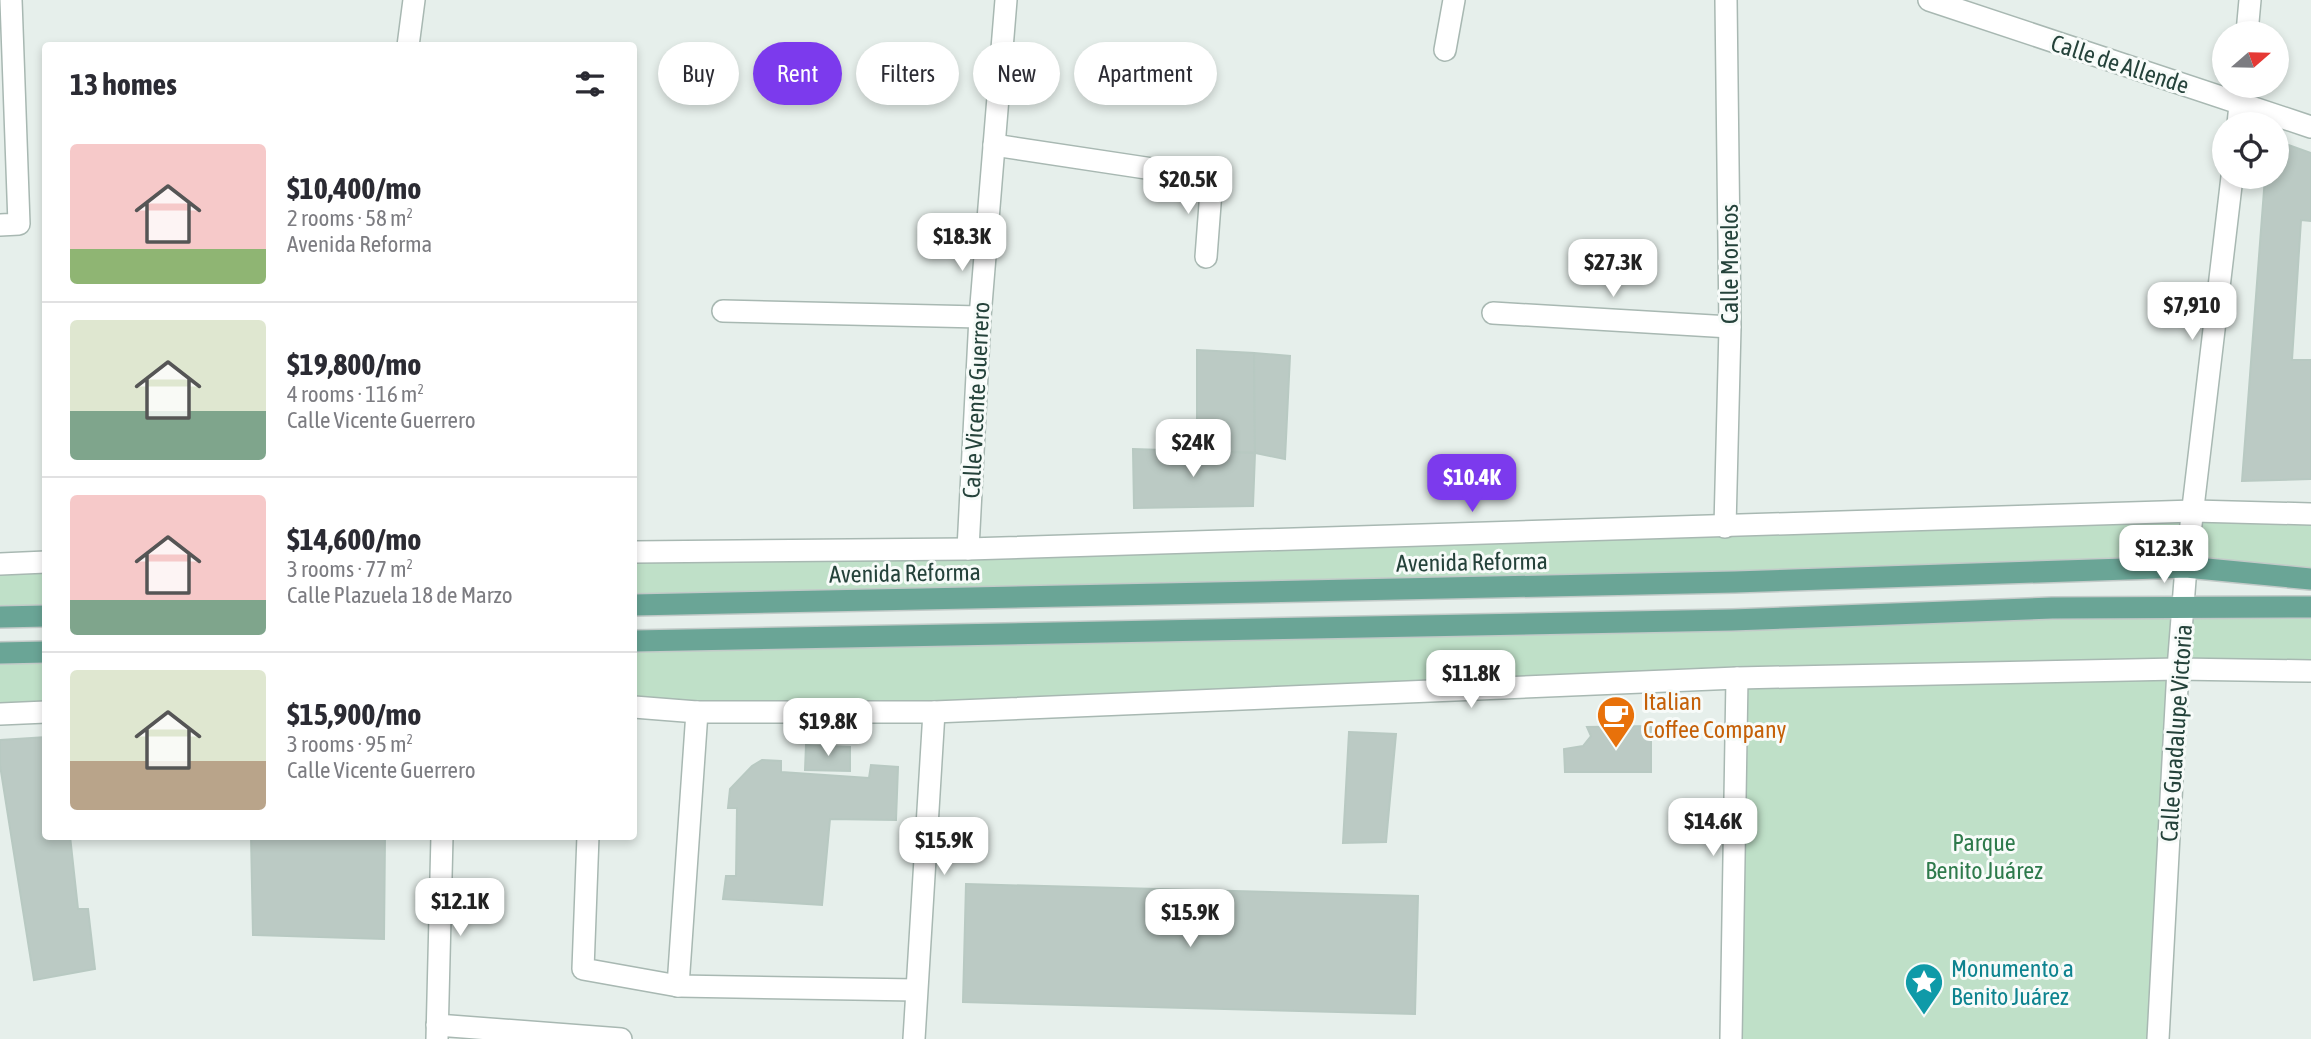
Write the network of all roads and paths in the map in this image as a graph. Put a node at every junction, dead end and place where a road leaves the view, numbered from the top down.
1 (11, 0) edge
2 (414, 0) edge
3 (1006, 0) edge
4 (1454, 0) edge
5 (1726, 0) edge
6 (1929, 0) edge
7 (2250, 0) edge
8 (2248, 21) edge
9 (409, 42) edge
10 (1445, 50) dead end
11 (2240, 105) edge
12 (2311, 127) edge
13 (994, 145) junction
14 (2231, 189) edge
15 (9, 224) edge
16 (1206, 257) dead end
17 (723, 311) dead end
18 (1493, 313) dead end
19 (980, 317) junction
20 (1730, 327) junction
21 (2194, 511) junction
22 (2311, 514) edge
23 (1725, 527) junction
24 (968, 549) junction
25 (637, 552) edge
26 (42, 562) edge
27 (0, 564) edge
28 (2186, 567) junction
29 (2311, 579) edge
30 (637, 605) edge
31 (2184, 606) junction
32 (2311, 607) edge
33 (42, 616) edge
34 (0, 617) edge
35 (637, 641) edge
36 (42, 652) edge
37 (0, 653) edge
38 (2178, 670) junction
39 (2311, 671) edge
40 (1737, 678) junction
41 (637, 707) edge
42 (42, 712) edge
43 (697, 712) junction
44 (934, 712) junction
45 (0, 714) edge
46 (442, 840) edge
47 (588, 840) edge
48 (678, 986) junction
49 (916, 990) junction
50 (437, 1032) edge
51 (621, 1039) edge
52 (914, 1039) edge
53 (1731, 1039) edge
54 (2158, 1039) edge

1 - 15 street
2 - 9 street
3 - 13 street, Calle Vicente Guerrero
4 - 10 street
5 - 20 street, Calle Morelos
6 - 11 street, Calle de Allende
7 - 8 street
11 - 12 street, Calle de Allende
13 - 16 street
13 - 19 street, Calle Vicente Guerrero
14 - 21 street, Calle Guadalupe Victoria
17 - 19 street
18 - 20 street
19 - 24 street, Calle Vicente Guerrero
20 - 23 street, Calle Morelos
21 - 22 street
21 - 23 street
21 - 28 street, Calle Guadalupe Victoria
23 - 24 street
24 - 25 street
26 - 27 street
28 - 29 main road, Avenida Reforma
28 - 30 main road, Avenida Reforma
28 - 31 street, Calle Guadalupe Victoria
31 - 32 main road
31 - 35 main road
31 - 38 street, Calle Guadalupe Victoria
33 - 34 main road
36 - 37 main road
38 - 39 street
38 - 40 street
38 - 54 street, Calle Guadalupe Victoria
40 - 44 street
40 - 53 street
41 - 43 street
42 - 45 street
43 - 44 street
43 - 48 street
44 - 49 street
46 - 50 street
47 - 48 street
48 - 49 street
49 - 52 street
50 - 51 street

